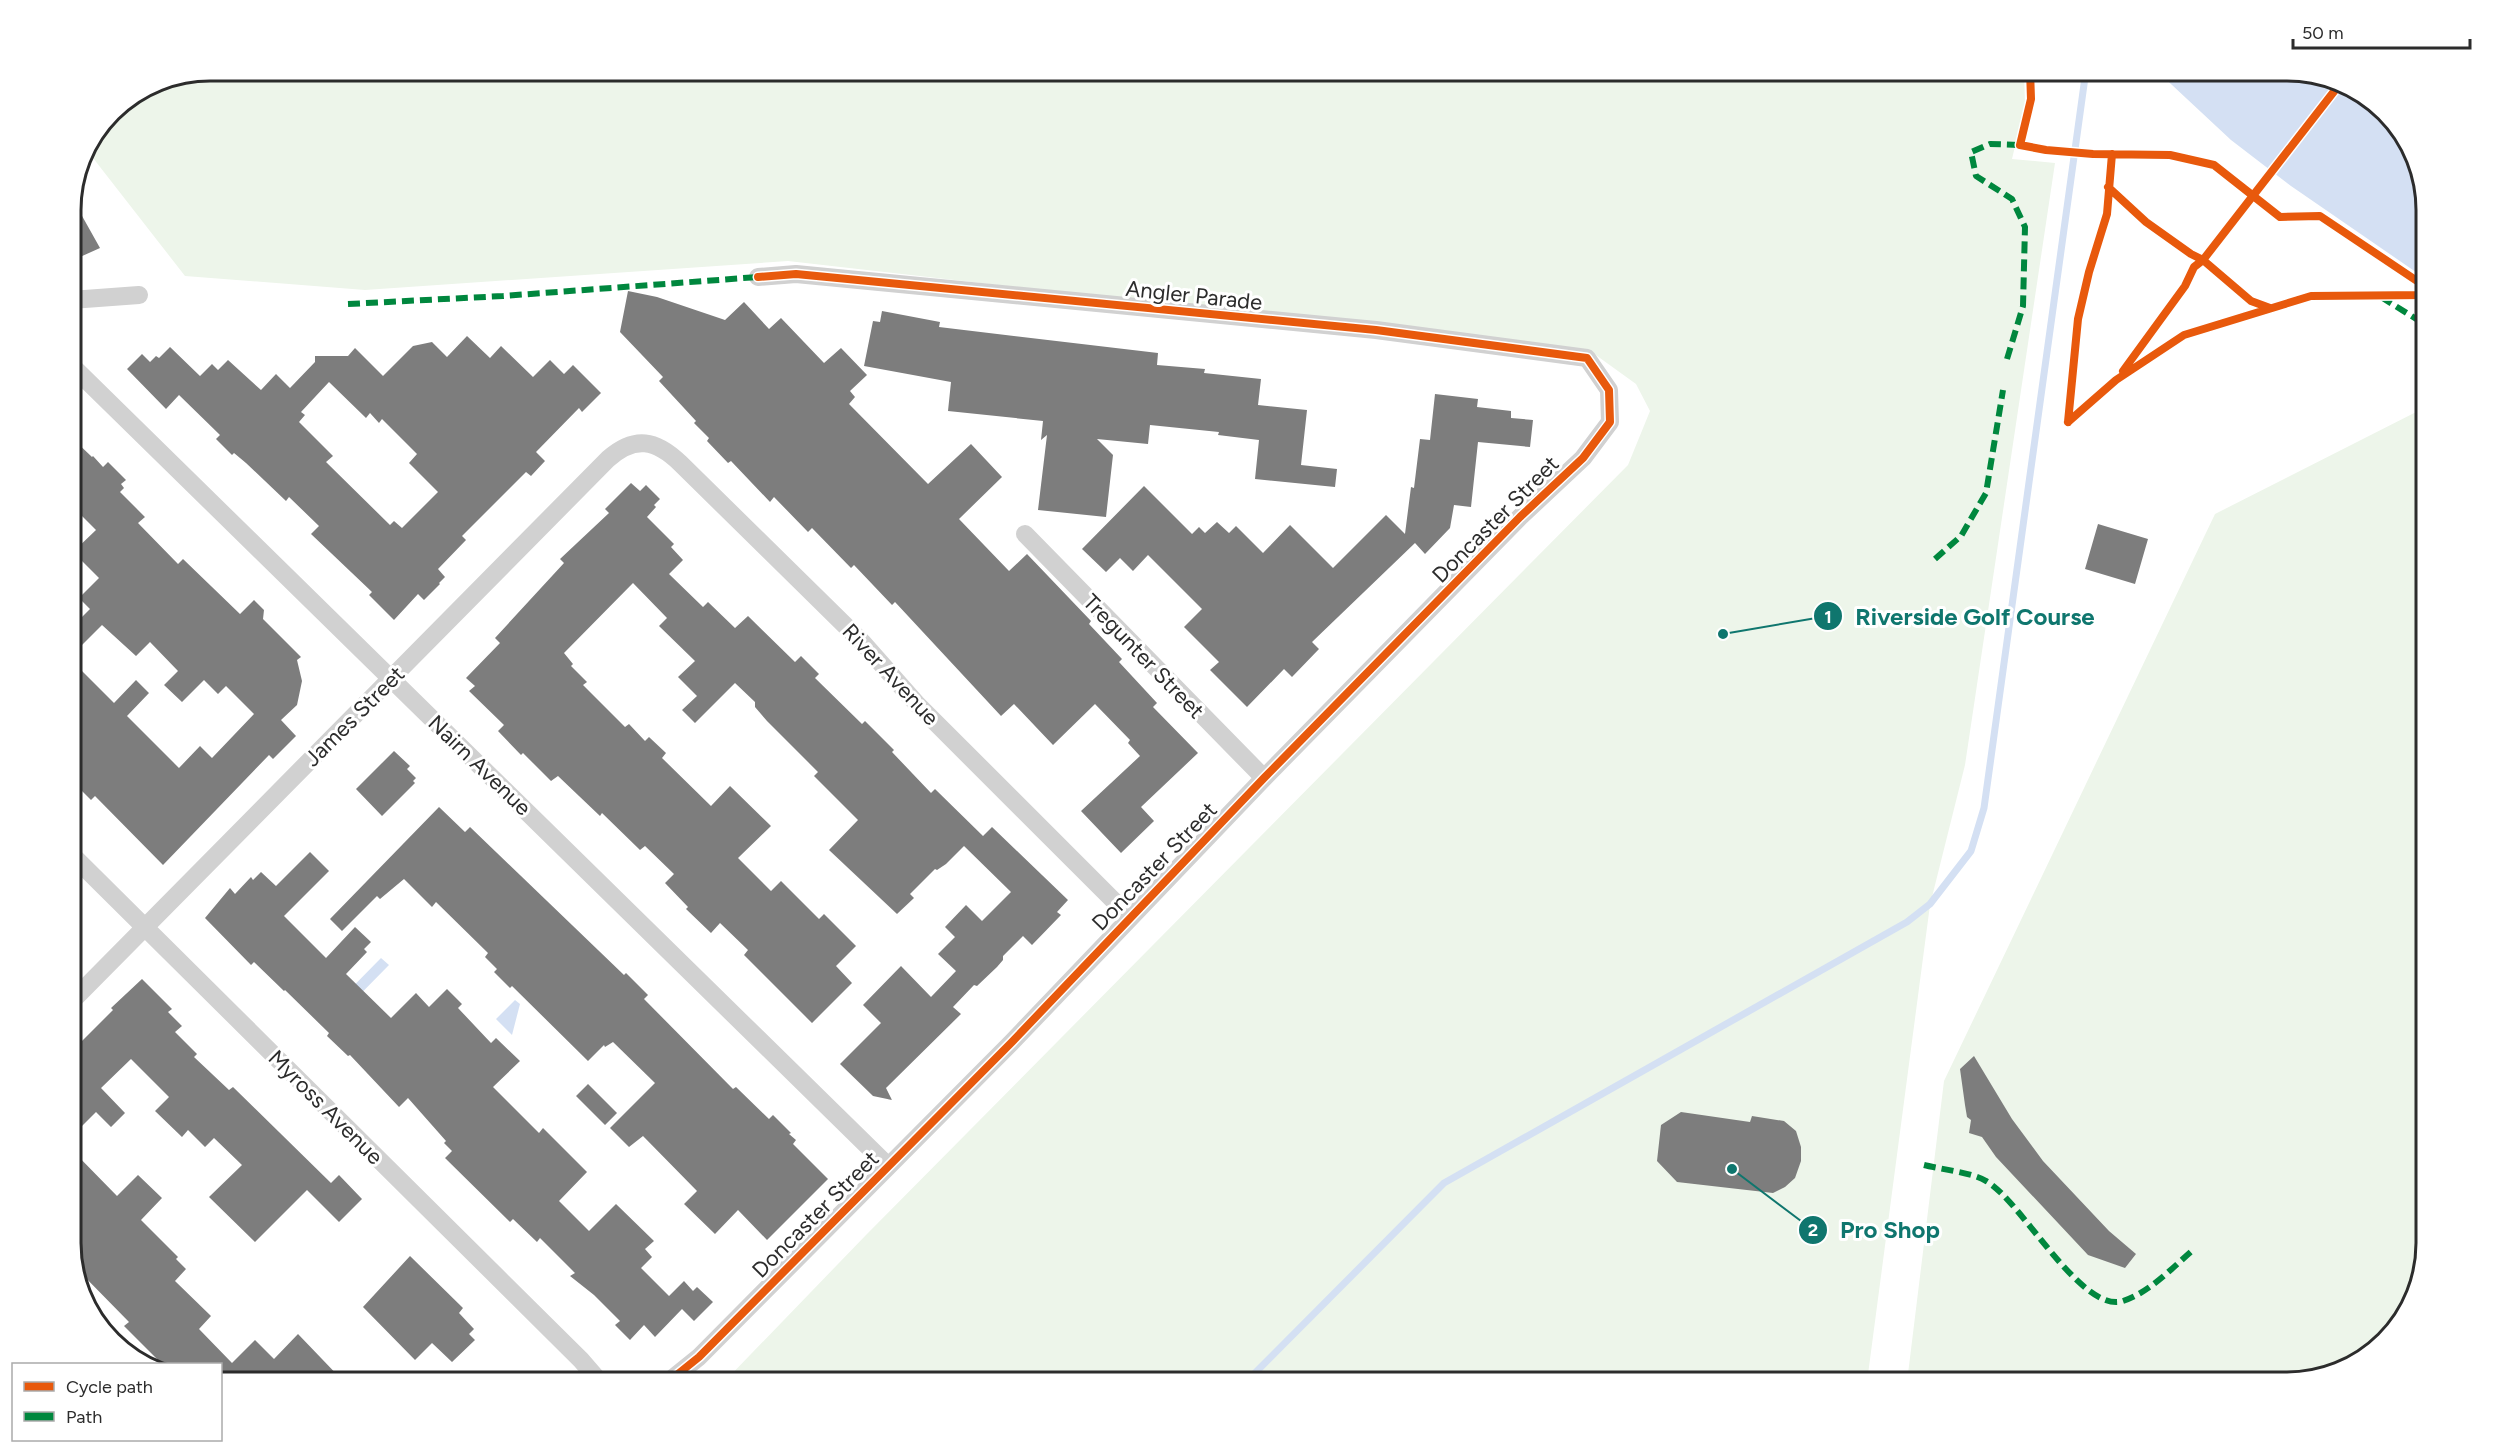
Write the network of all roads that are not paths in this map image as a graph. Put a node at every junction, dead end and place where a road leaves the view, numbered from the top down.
1 (758, 277) dead end
2 (139, 295) dead end
3 (81, 299) edge
4 (81, 375) edge
5 (1609, 390) joint
6 (644, 442) joint
7 (1025, 534) dead end
8 (391, 679) junction
9 (1264, 778) junction
10 (81, 864) edge
11 (1130, 917) junction
12 (145, 927) junction
13 (81, 992) edge
14 (888, 1166) junction
15 (699, 1357) junction
16 (581, 1360) junction
17 (591, 1372) edge
18 (598, 1372) edge
19 (681, 1372) edge
20 (688, 1372) edge

1 - 5 street, Angler Parade
2 - 3 street
4 - 8 street, Nairn Avenue
5 - 9 street, Doncaster Street
6 - 8 street, James Street
6 - 11 street, River Avenue
7 - 9 street, Tregunter Street
8 - 12 street, James Street
8 - 14 street, Nairn Avenue
9 - 11 street, Doncaster Street
10 - 12 street, Myross Avenue
11 - 14 street, Doncaster Street
12 - 13 street, James Street
12 - 16 street, Myross Avenue
14 - 15 street, Doncaster Street
15 - 19 street, Doncaster Street
15 - 20 street, Doncaster Street
16 - 17 street, Myross Avenue
16 - 18 street, Myross Avenue

